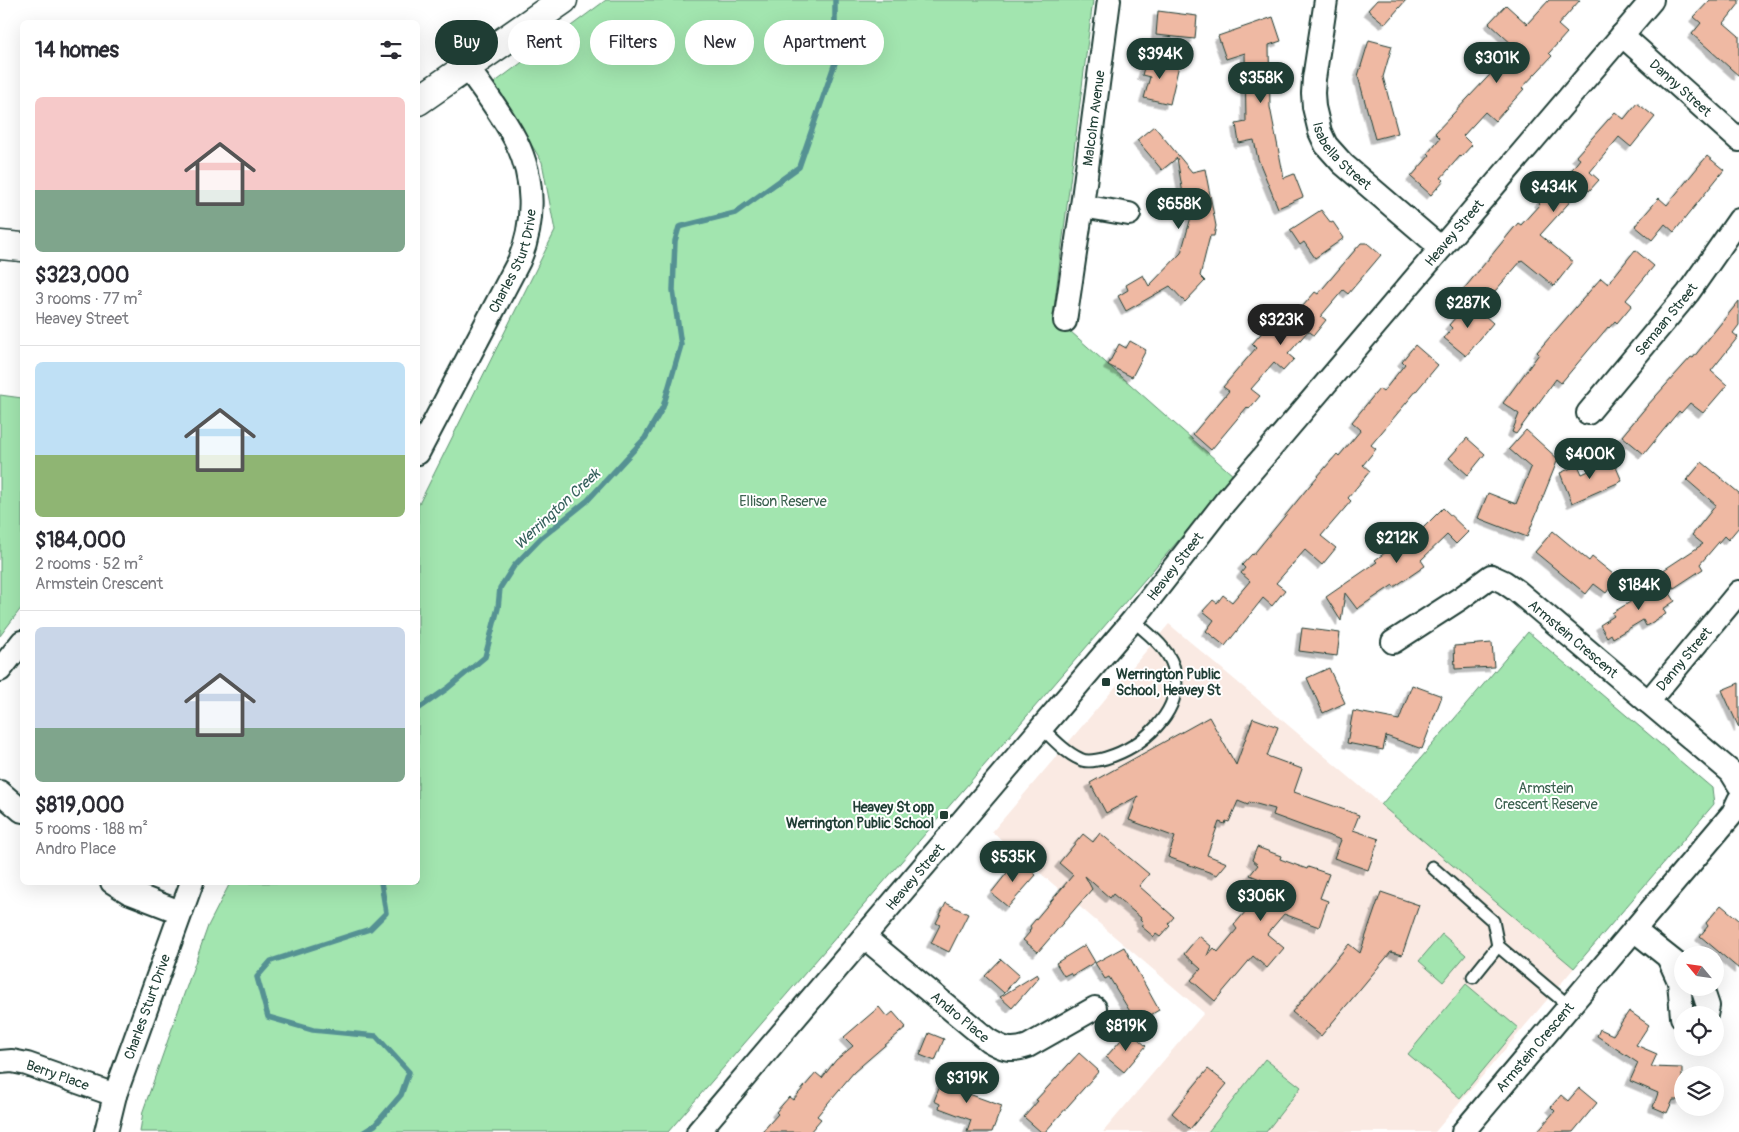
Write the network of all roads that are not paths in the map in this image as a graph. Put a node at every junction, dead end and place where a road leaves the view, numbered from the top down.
1 (563, 0) edge
2 (1109, 0) edge
3 (1326, 0) edge
4 (1652, 0) edge
5 (1622, 35) junction
6 (467, 67) junction
7 (420, 101) edge
8 (1739, 140) edge
9 (1082, 206) junction
10 (1130, 214) dead end
11 (1739, 220) edge
12 (0, 245) edge
13 (20, 247) edge
14 (1441, 248) junction
15 (1065, 321) dead end
16 (1588, 413) dead end
17 (420, 448) edge
18 (1739, 592) edge
19 (1133, 620) junction
20 (1393, 642) dead end
21 (20, 645) edge
22 (0, 670) edge
23 (1648, 702) junction
24 (1042, 728) junction
25 (1739, 785) edge
26 (0, 792) edge
27 (1739, 800) edge
28 (20, 809) edge
29 (1432, 867) dead end
30 (117, 885) edge
31 (191, 885) edge
32 (180, 912) junction
33 (1634, 930) junction
34 (864, 937) junction
35 (1498, 946) junction
36 (1674, 961) edge
37 (1473, 977) dead end
38 (1569, 1006) junction
39 (1095, 1008) dead end
40 (0, 1062) edge
41 (115, 1095) junction
42 (106, 1132) edge
43 (698, 1132) edge
44 (1463, 1132) edge

1 - 6 street
2 - 9 street, Malcolm Avenue
3 - 14 street, Isabella Street
4 - 5 street, Heavey Street
5 - 8 street, Danny Street
5 - 14 street, Heavey Street
6 - 7 street
6 - 17 street, Charles Sturt Drive
9 - 10 street
9 - 15 street, Malcolm Avenue
11 - 16 street, Semaan Street
12 - 13 street
14 - 19 street, Heavey Street
18 - 23 street, Danny Street
19 - 24 street, Heavey Street
19 - 24 lane
20 - 23 street, Armstein Crescent
21 - 22 street
23 - 25 street, Armstein Crescent
24 - 34 street, Heavey Street
26 - 28 street
27 - 33 street, Armstein Crescent
29 - 35 lane
30 - 32 street
31 - 32 street, Charles Sturt Drive
32 - 41 street, Charles Sturt Drive
33 - 36 street
33 - 38 street, Armstein Crescent
34 - 39 street, Andro Place
34 - 43 street, Heavey Street
35 - 37 lane
35 - 38 lane
38 - 44 street, Armstein Crescent
40 - 41 street, Berry Place
41 - 42 street, Charles Sturt Drive

